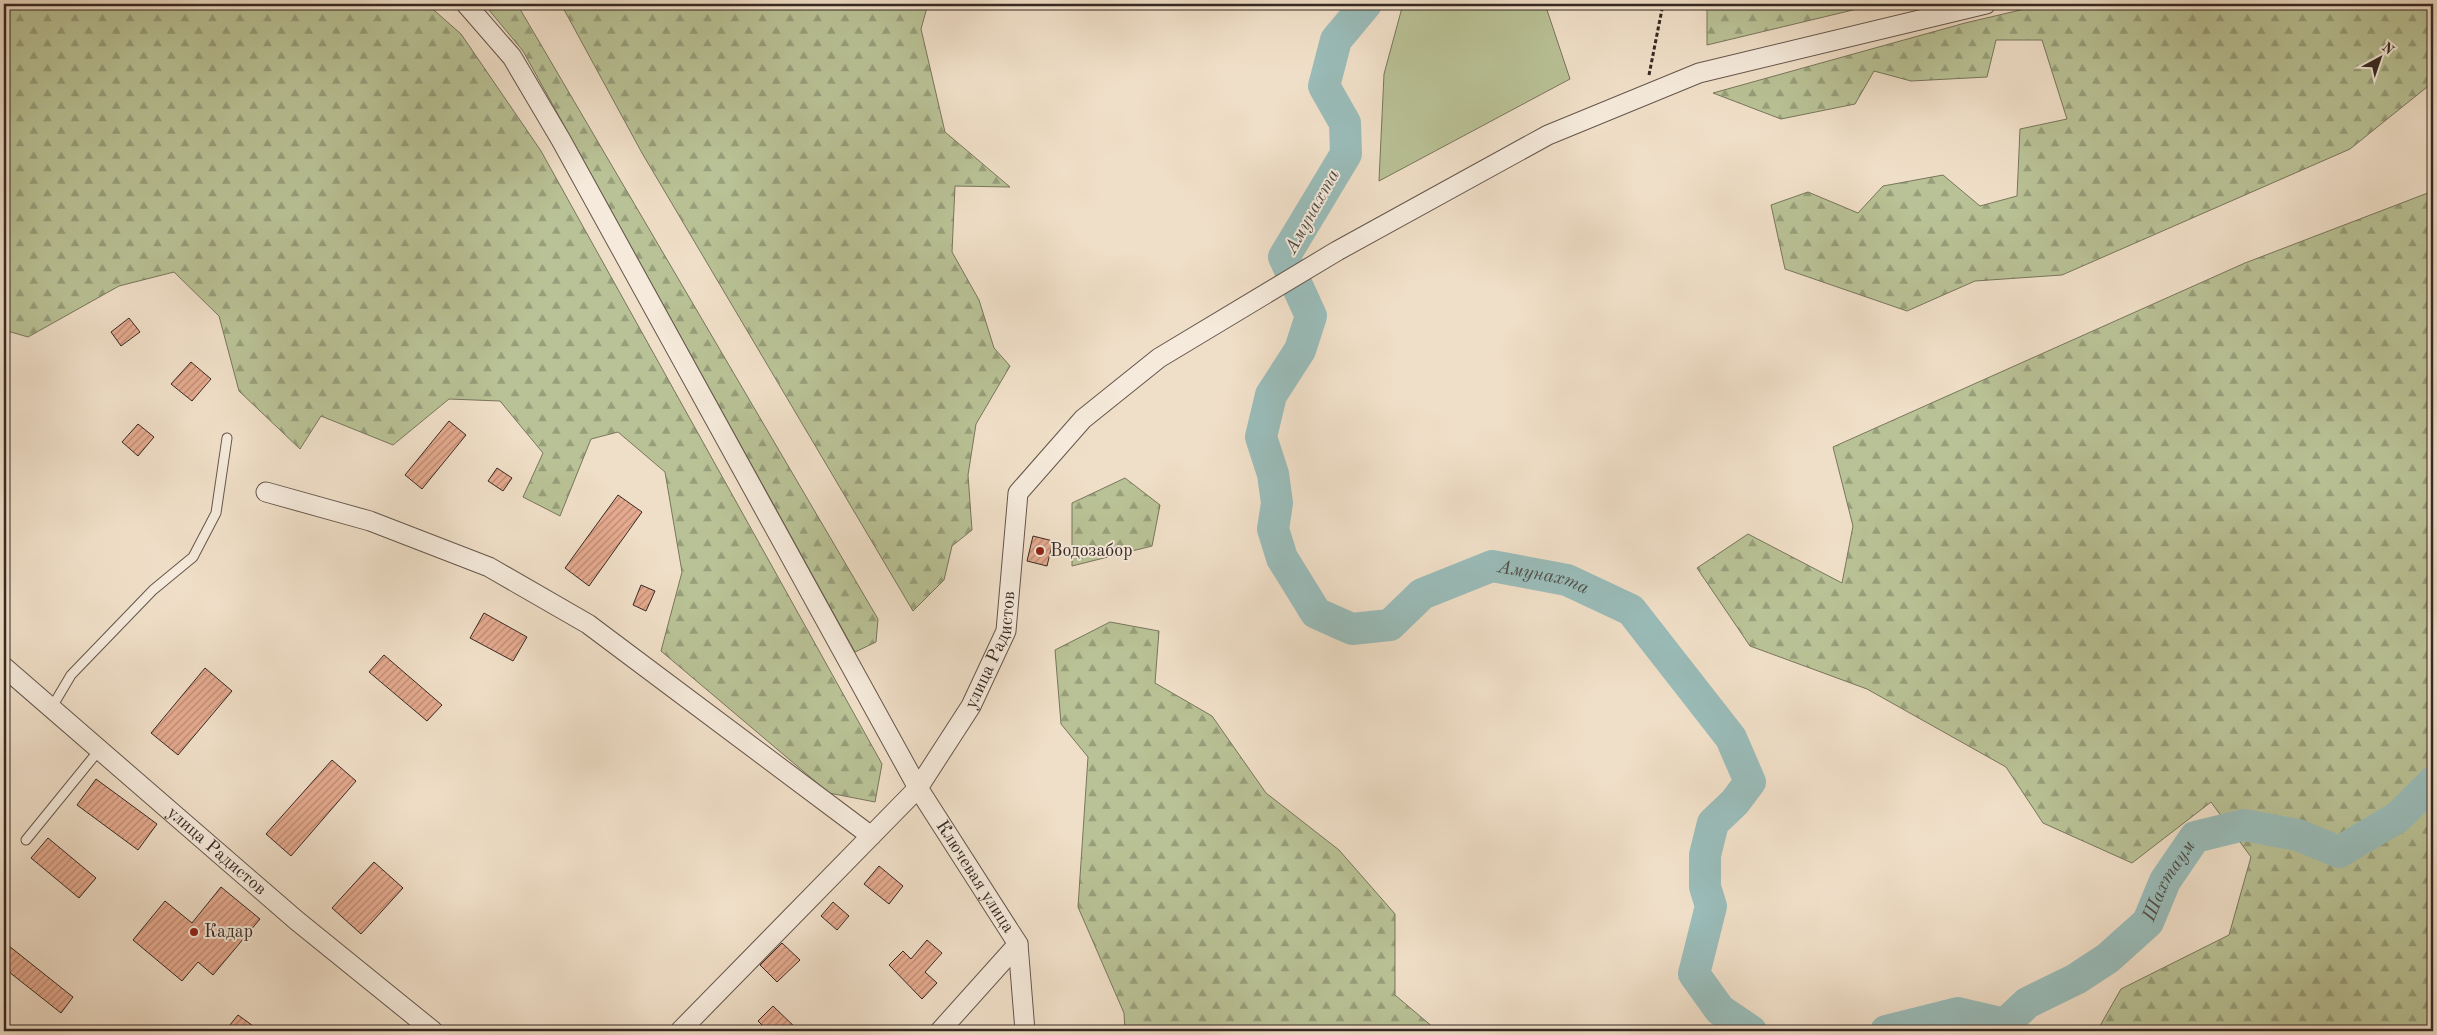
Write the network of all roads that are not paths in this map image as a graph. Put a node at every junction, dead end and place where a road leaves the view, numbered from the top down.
1 (466, 4) edge
2 (1986, 4) edge
3 (227, 438) dead end
4 (266, 492) dead end
5 (4, 667) edge
6 (52, 708) junction
7 (100, 749) junction
8 (918, 788) junction
9 (871, 836) junction
10 (26, 840) dead end
11 (1018, 944) junction
12 (433, 1031) edge
13 (680, 1031) edge
14 (940, 1031) edge
15 (1025, 1031) edge

1 - 8 street, Ключевая улица
2 - 8 street, улица Радистов
3 - 6 lane
4 - 9 street
5 - 6 street, улица Радистов
6 - 7 street, улица Радистов
7 - 10 lane
7 - 12 street, улица Радистов
8 - 9 street, улица Радистов
8 - 11 street, Ключевая улица
9 - 13 street, улица Радистов
11 - 14 street
11 - 15 street, Ключевая улица

